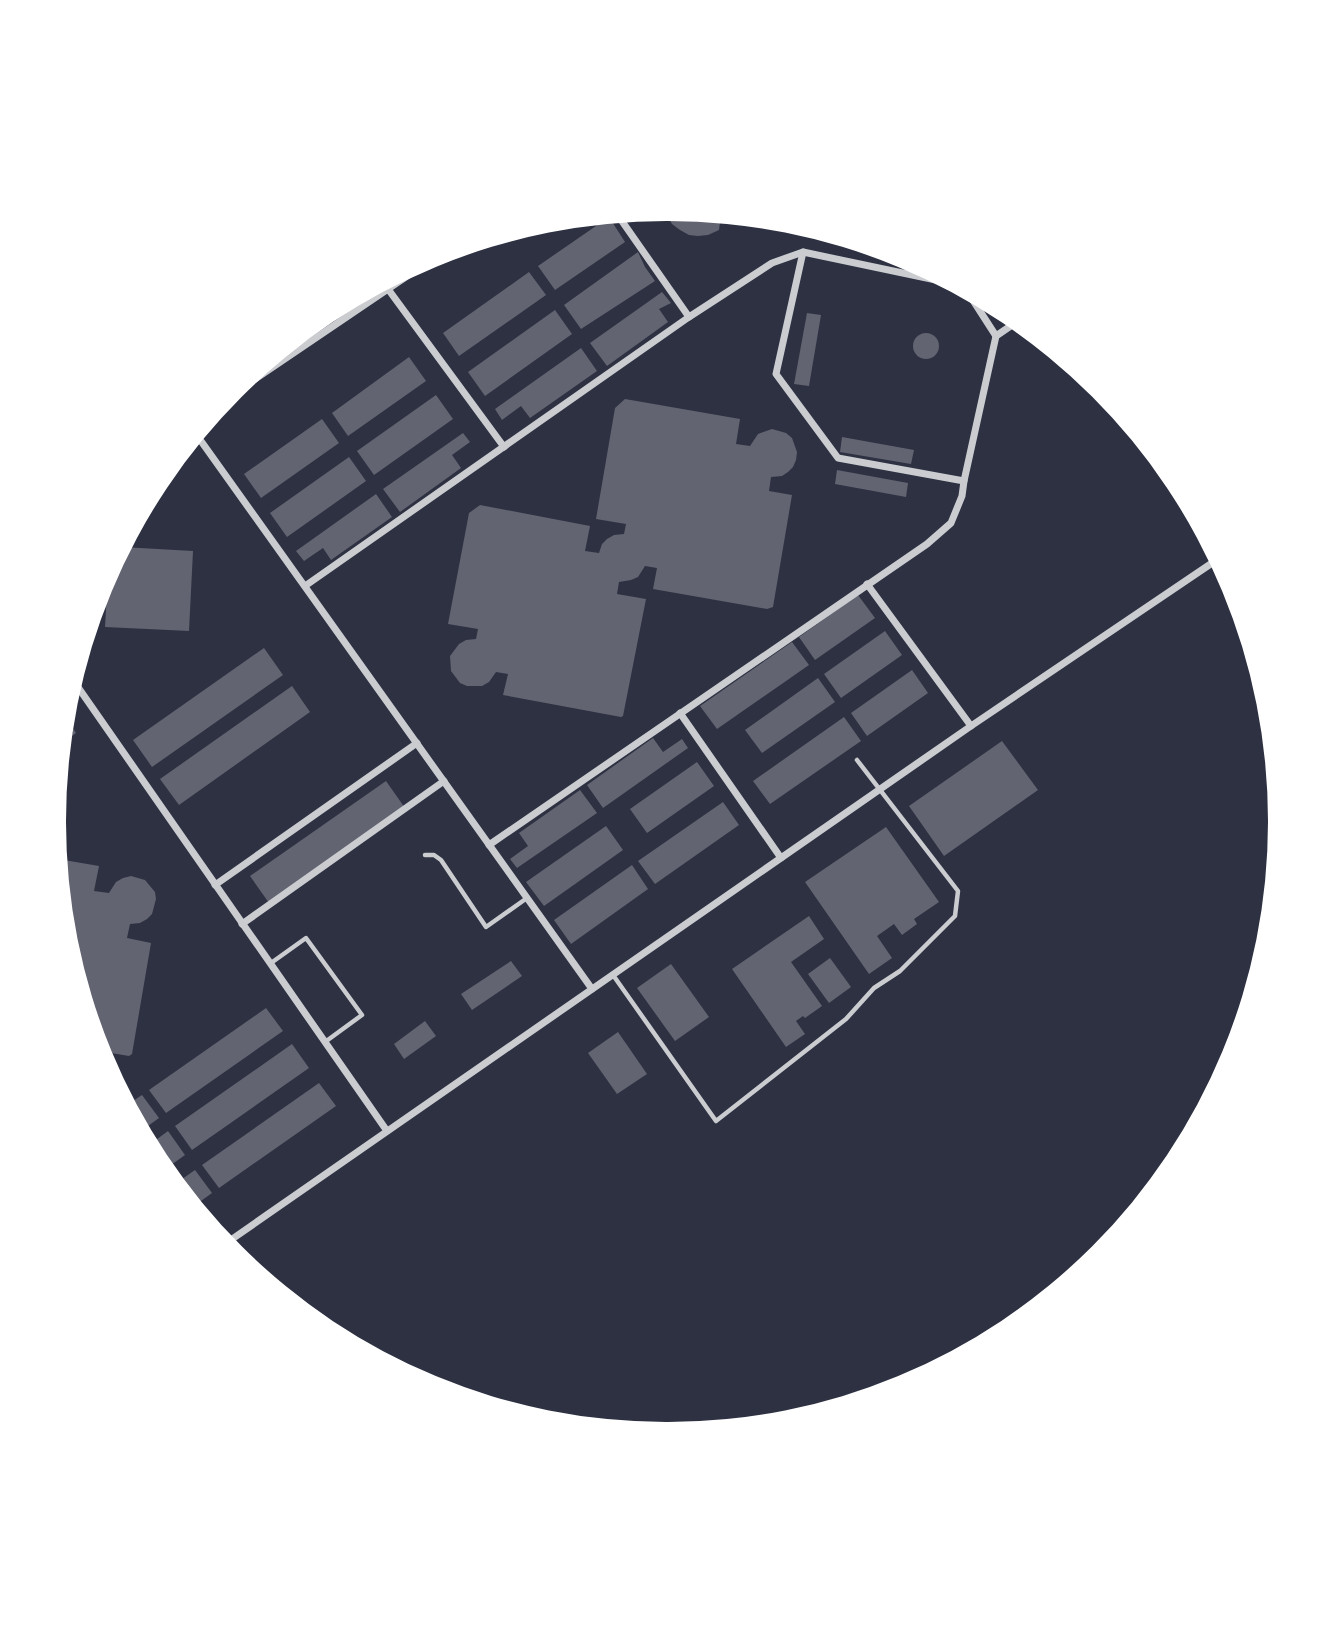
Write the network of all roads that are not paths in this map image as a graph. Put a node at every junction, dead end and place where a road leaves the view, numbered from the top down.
1 (623, 223) edge
2 (803, 252) junction
3 (917, 276) edge
4 (388, 289) edge
5 (382, 293) edge
6 (978, 308) edge
7 (689, 317) junction
8 (1009, 327) edge
9 (996, 336) junction
10 (283, 360) edge
11 (202, 443) edge
12 (504, 447) junction
13 (964, 481) junction
14 (1210, 565) edge
15 (867, 584) junction
16 (305, 586) junction
17 (81, 691) edge
18 (680, 713) junction
19 (971, 726) junction
20 (417, 744) junction
21 (858, 760) dead end
22 (444, 782) junction
23 (880, 789) junction
24 (489, 845) junction
25 (425, 855) dead end
26 (781, 858) junction
27 (215, 885) junction
28 (527, 898) junction
29 (242, 924) junction
30 (270, 964) junction
31 (613, 975) junction
32 (592, 989) junction
33 (324, 1042) junction
34 (387, 1131) junction
35 (234, 1237) edge

1 - 7 street
2 - 3 street
2 - 7 street
2 - 13 street
4 - 12 street
5 - 10 street
6 - 9 street
7 - 12 street
8 - 9 street
9 - 13 street
11 - 16 street
12 - 16 street
13 - 15 street
14 - 19 street
15 - 18 street
15 - 19 street
16 - 20 street
17 - 27 street
18 - 24 street
18 - 26 street
19 - 23 street
20 - 22 street
20 - 27 street
21 - 23 lane
22 - 24 street
22 - 29 street
23 - 26 street
23 - 31 lane
24 - 28 street
25 - 28 lane
26 - 31 street
27 - 29 street
28 - 32 street
29 - 30 street
30 - 33 street
30 - 33 lane
31 - 32 street
32 - 34 street
33 - 34 street
34 - 35 street

